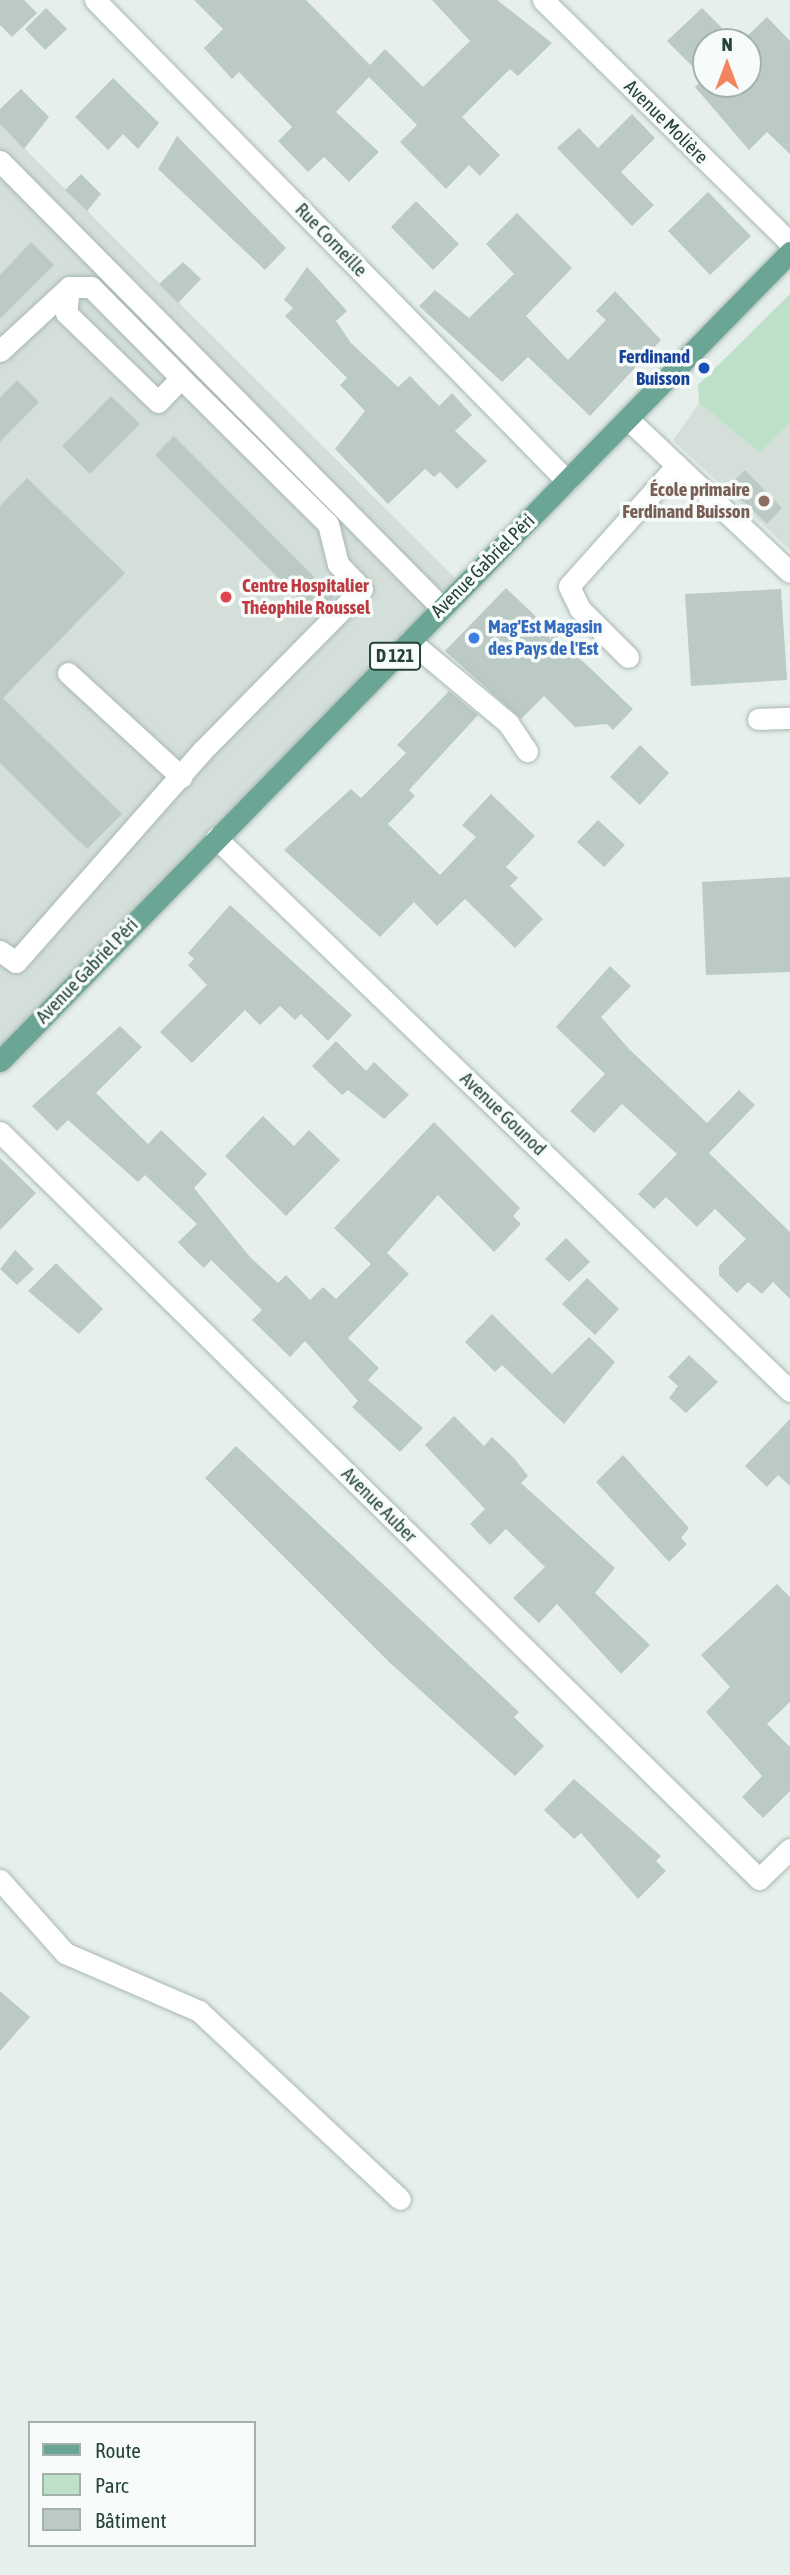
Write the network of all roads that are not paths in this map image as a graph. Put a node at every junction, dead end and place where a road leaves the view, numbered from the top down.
1 (95, 0) edge
2 (543, 0) edge
3 (0, 161) edge
4 (790, 243) edge
5 (790, 251) edge
6 (69, 287) junction
7 (0, 351) edge
8 (181, 378) junction
9 (629, 420) junction
10 (677, 465) junction
11 (567, 481) junction
12 (790, 572) edge
13 (442, 608) junction
14 (410, 641) junction
15 (628, 657) dead end
16 (68, 673) dead end
17 (790, 718) edge
18 (758, 719) dead end
19 (527, 751) dead end
20 (181, 777) junction
21 (216, 838) junction
22 (0, 951) edge
23 (0, 1061) edge
24 (0, 1132) edge
25 (790, 1391) edge
26 (790, 1849) edge
27 (0, 1880) edge
28 (400, 2199) dead end

1 - 11 street, Rue Corneille
2 - 4 street, Avenue Molière
3 - 13 street
5 - 9 main road, Avenue Gabriel Péri / D 121
6 - 7 street
6 - 8 street
6 - 8 street
8 - 20 street
9 - 10 street
9 - 11 main road, Avenue Gabriel Péri / D 121
10 - 12 street
10 - 15 street
11 - 13 main road, Avenue Gabriel Péri / D 121
13 - 14 main road, Avenue Gabriel Péri / D 121
14 - 19 street
14 - 21 main road, Avenue Gabriel Péri / D 121
16 - 20 street
17 - 18 street
20 - 22 street
21 - 23 main road, Avenue Gabriel Péri / D 121
21 - 25 street, Avenue Gounod
24 - 26 street, Avenue Auber
27 - 28 street

